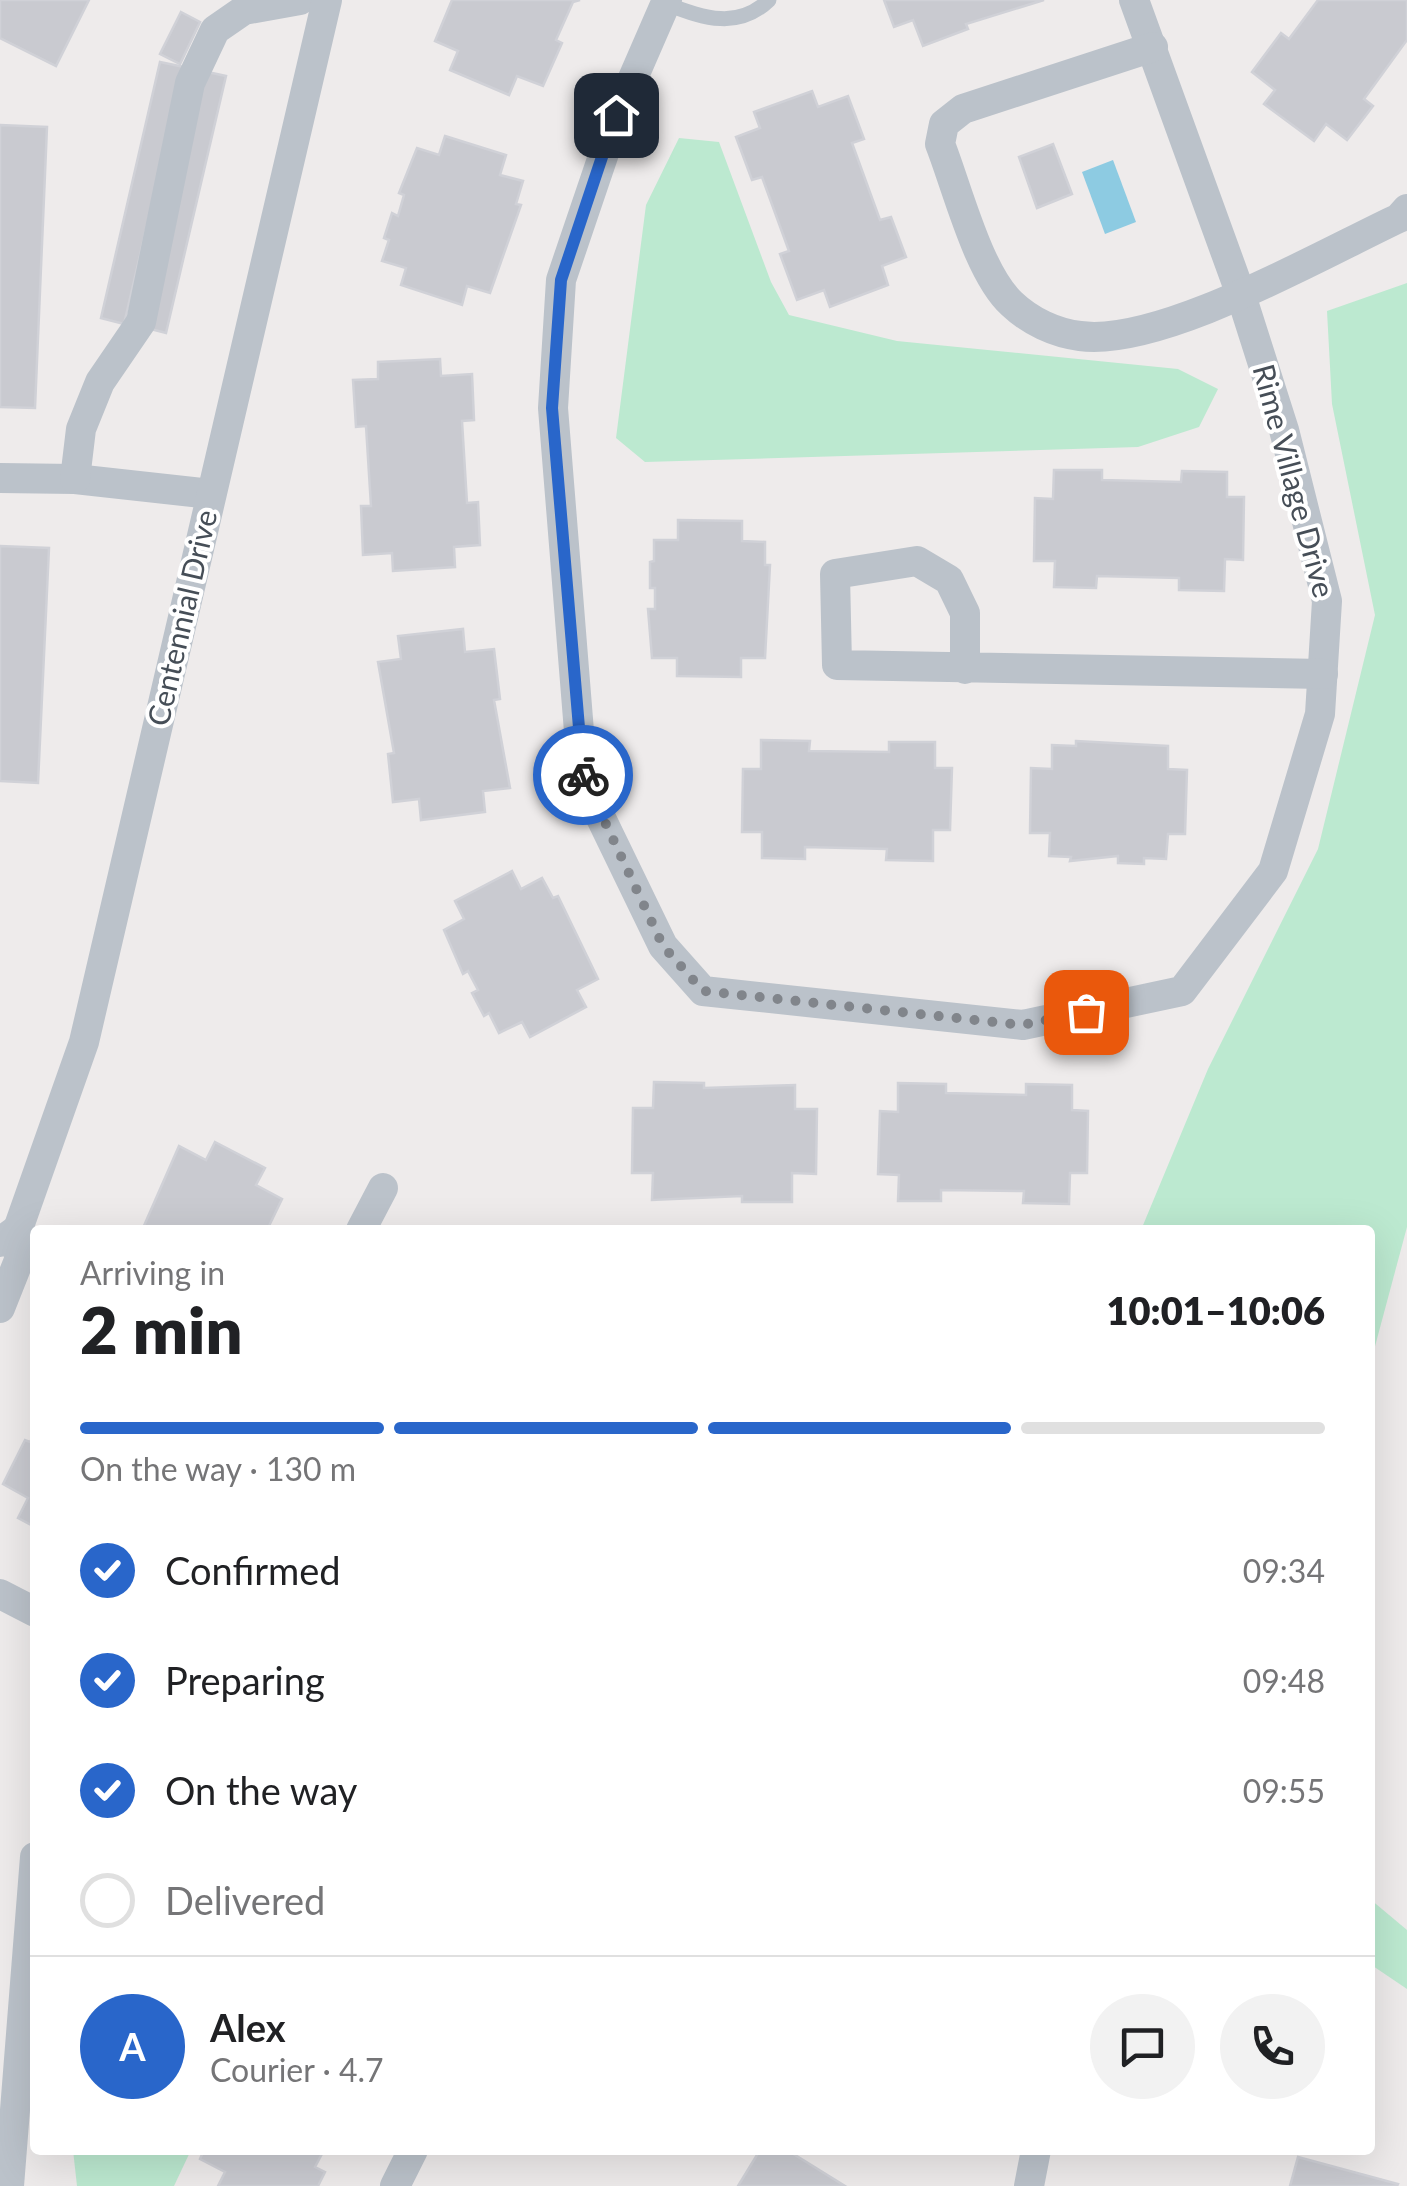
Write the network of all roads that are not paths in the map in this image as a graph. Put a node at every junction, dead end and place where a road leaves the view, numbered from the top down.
1 (300, 0) edge
2 (327, 0) edge
3 (769, 0) edge
4 (1134, 0) edge
5 (666, 2) edge
6 (1153, 47) junction
7 (1407, 209) edge
8 (1240, 292) junction
9 (0, 478) edge
10 (74, 479) junction
11 (211, 494) junction
12 (965, 670) junction
13 (1322, 674) junction
14 (383, 1188) dead end
15 (364, 1225) edge
16 (9, 1236) edge
17 (0, 1308) edge
18 (0, 1594) edge
19 (30, 1609) edge
20 (30, 1920) edge
21 (410, 2155) edge
22 (1035, 2155) edge
23 (9, 2186) edge
24 (395, 2186) edge
25 (1029, 2186) edge

1 - 10 street
2 - 11 street, Centennial Drive
3 - 5 lane
4 - 6 street, Rime Village Drive
5 - 13 street, Rime Village Drive
6 - 8 street, Rime Village Drive
6 - 8 street
7 - 8 street
8 - 13 street, Rime Village Drive
9 - 10 street
10 - 11 street
11 - 16 street, Centennial Drive
12 - 12 street
12 - 13 street
14 - 15 street
16 - 17 street, Centennial Drive
18 - 19 street
20 - 23 street
21 - 24 street
22 - 25 street

